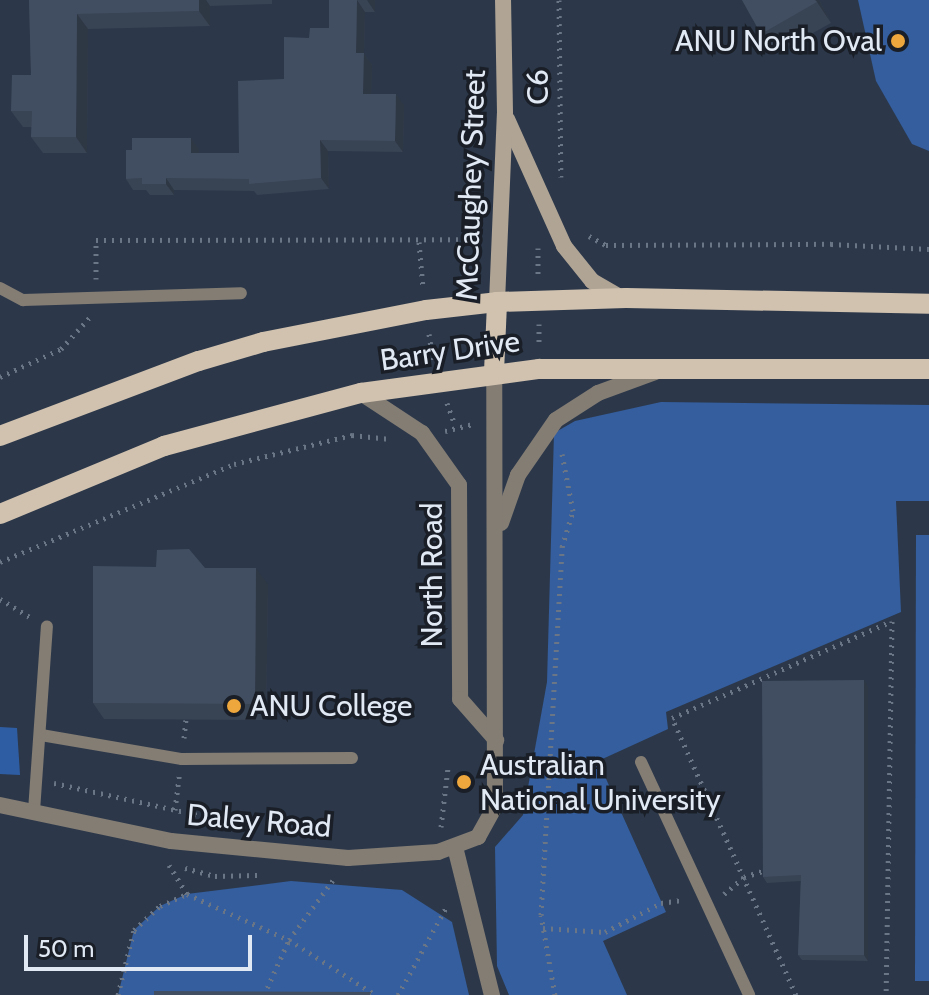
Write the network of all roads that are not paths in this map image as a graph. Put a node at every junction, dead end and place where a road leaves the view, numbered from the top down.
1 (503, 0) edge
2 (505, 113) junction
3 (0, 288) edge
4 (241, 293) dead end
5 (626, 298) junction
6 (497, 302) junction
7 (929, 304) edge
8 (671, 366) junction
9 (929, 369) edge
10 (494, 372) junction
11 (361, 393) junction
12 (0, 436) edge
13 (0, 514) edge
14 (496, 543) junction
15 (47, 626) road end
16 (41, 735) junction
17 (496, 740) junction
18 (352, 758) dead end
19 (641, 762) dead end
20 (0, 805) edge
21 (34, 811) junction
22 (455, 847) junction
23 (492, 995) edge
24 (749, 995) edge

1 - 2 street, McCaughey Street
2 - 5 street
2 - 6 street, McCaughey Street
3 - 4 lane
5 - 6 main road, Barry Drive
5 - 7 main road, Barry Drive
6 - 10 main road, McCaughey Street
6 - 12 main road, Barry Drive
8 - 9 main road, Barry Drive
8 - 10 main road, Barry Drive
8 - 14 street
10 - 11 main road, Barry Drive
10 - 14 street
11 - 13 main road, Barry Drive
11 - 17 street, North Road
14 - 17 street
15 - 16 lane
16 - 18 lane
16 - 21 lane
17 - 22 street, Daley Road
19 - 24 lane
20 - 21 street, Daley Road
21 - 22 street, Daley Road
22 - 23 street

